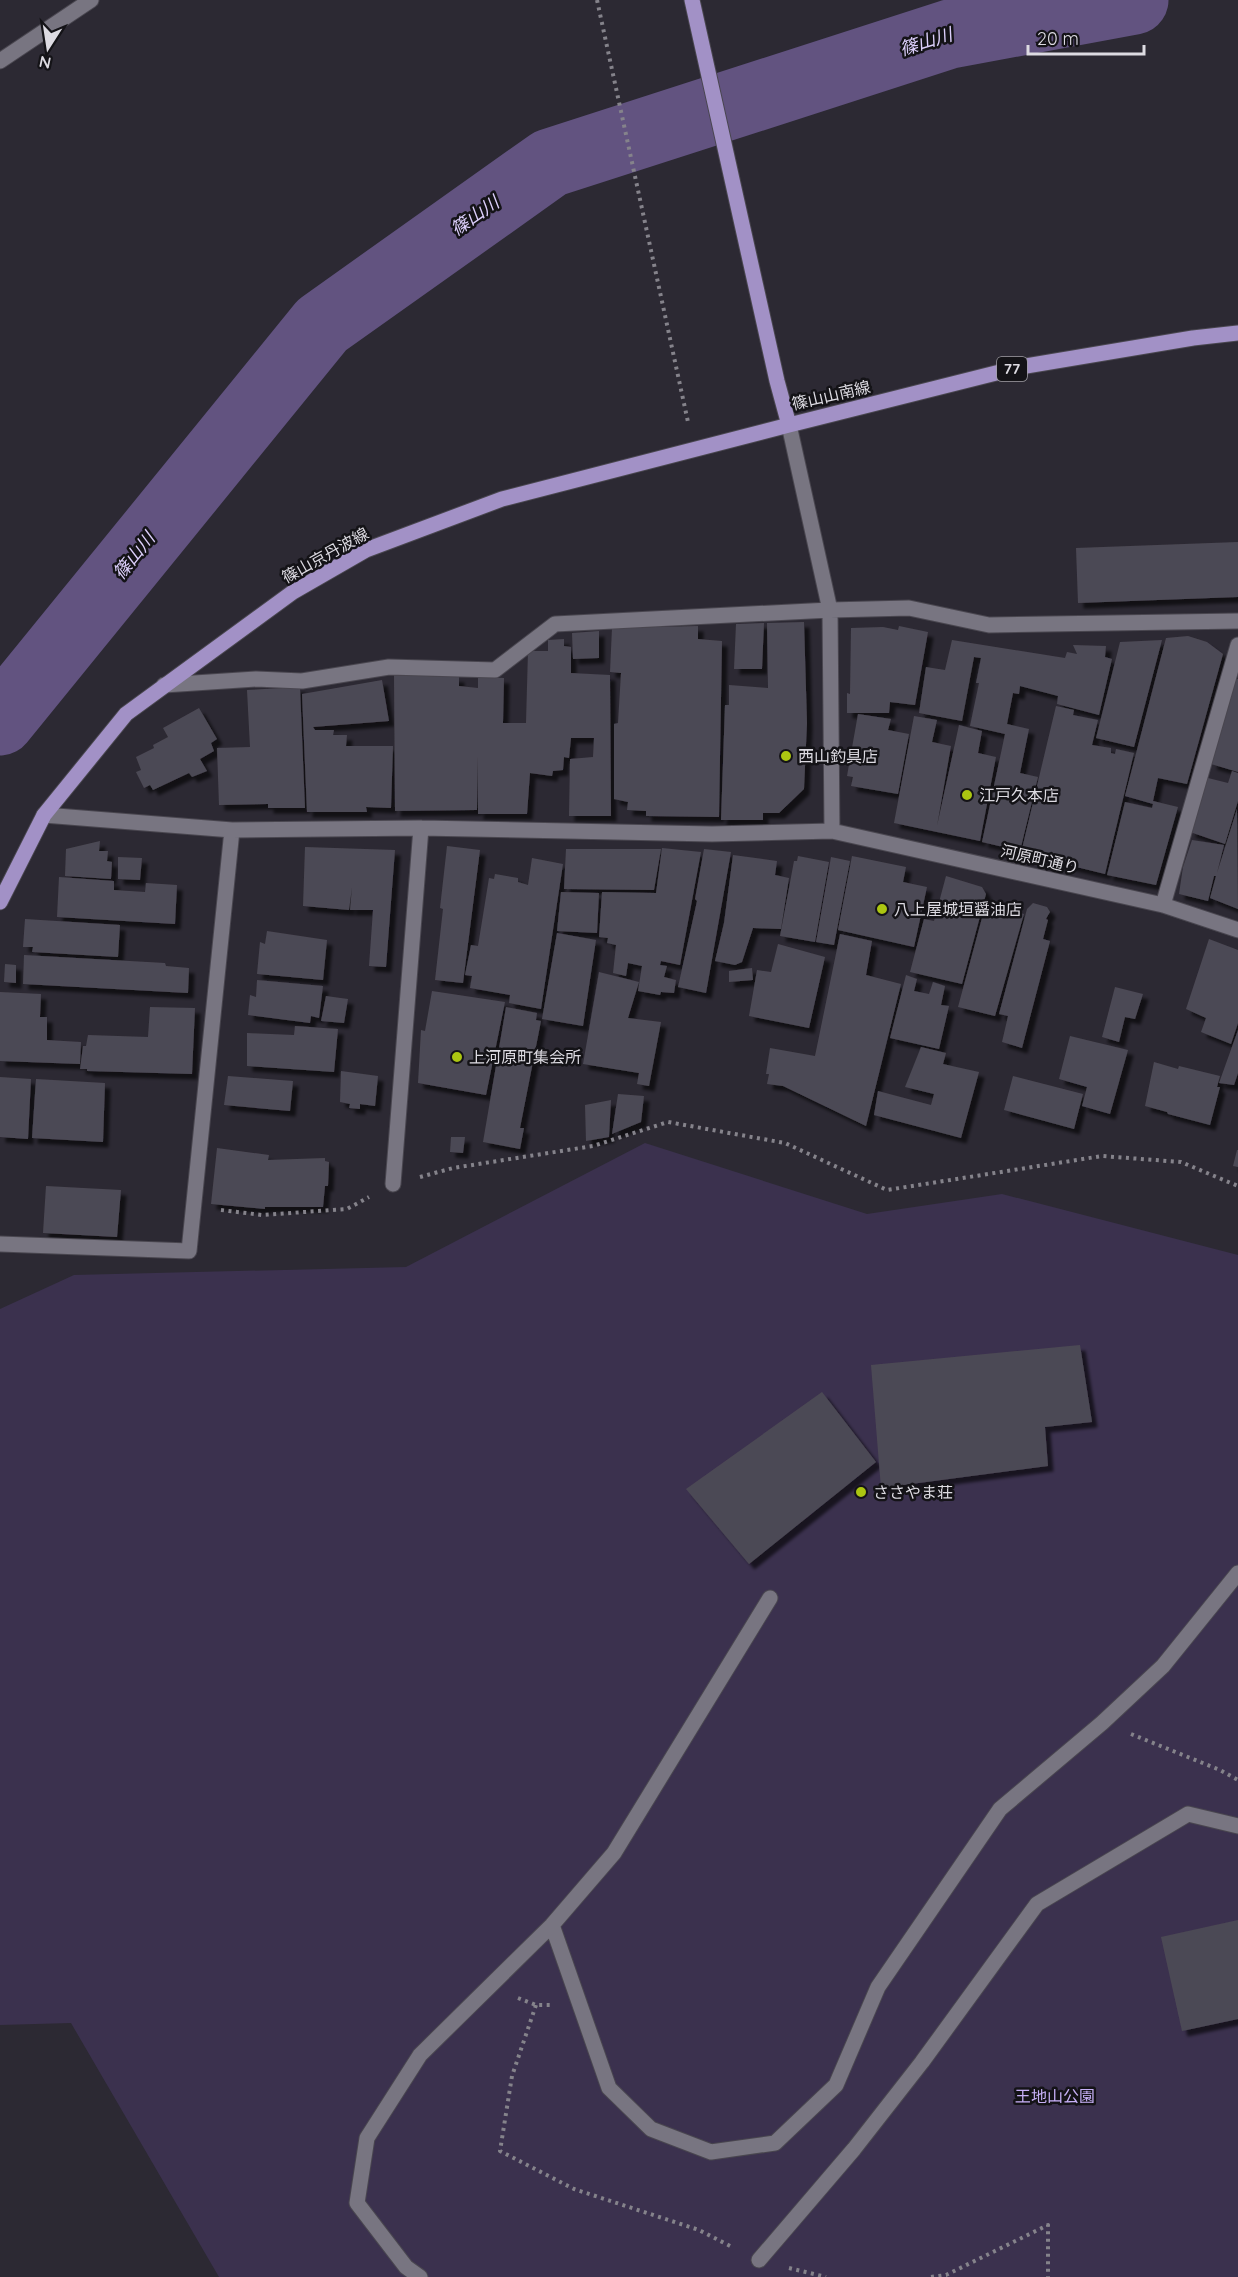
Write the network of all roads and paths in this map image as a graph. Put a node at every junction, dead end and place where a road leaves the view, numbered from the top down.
1 (91, 0) edge
2 (597, 0) edge
3 (692, 0) edge
4 (0, 61) edge
5 (1238, 333) edge
6 (685, 402) dead end
7 (789, 425) junction
8 (830, 610) junction
9 (1238, 621) edge
10 (1238, 645) edge
11 (164, 685) junction
12 (44, 814) junction
13 (421, 828) junction
14 (232, 830) junction
15 (832, 831) junction
16 (0, 902) edge
17 (1163, 905) junction
18 (1238, 930) edge
19 (393, 1184) junction
20 (1238, 1186) edge
21 (194, 1207) junction
22 (0, 1244) edge
23 (1238, 1573) edge
24 (770, 1598) dead end
25 (1102, 1723) junction
26 (1238, 1780) edge
27 (1238, 1826) edge
28 (552, 1925) junction
29 (490, 1986) junction
30 (580, 2004) junction
31 (536, 2005) junction
32 (759, 2260) junction
33 (420, 2277) edge
34 (826, 2277) edge
35 (931, 2277) edge
36 (1048, 2277) edge

1 - 4 street
2 - 6 path
3 - 7 main road, 篠山山南線
5 - 7 main road, 篠山山南線 / 77
7 - 8 street
7 - 11 main road, 篠山京丹波線
8 - 9 street
8 - 11 street
8 - 15 street
10 - 17 street
11 - 12 main road, 篠山京丹波線
12 - 14 street, 河原町通り
12 - 16 main road, 篠山京丹波線
13 - 14 street, 河原町通り
13 - 15 street, 河原町通り
13 - 19 street
14 - 21 street
15 - 17 street, 河原町通り
17 - 18 street, 河原町通り
19 - 20 path
19 - 21 path
21 - 22 street
23 - 25 street
24 - 28 street
25 - 26 path
25 - 30 street
27 - 32 street
28 - 29 street
28 - 30 street
29 - 31 path
29 - 33 street
30 - 31 path
31 - 32 path
32 - 34 path
35 - 36 path

